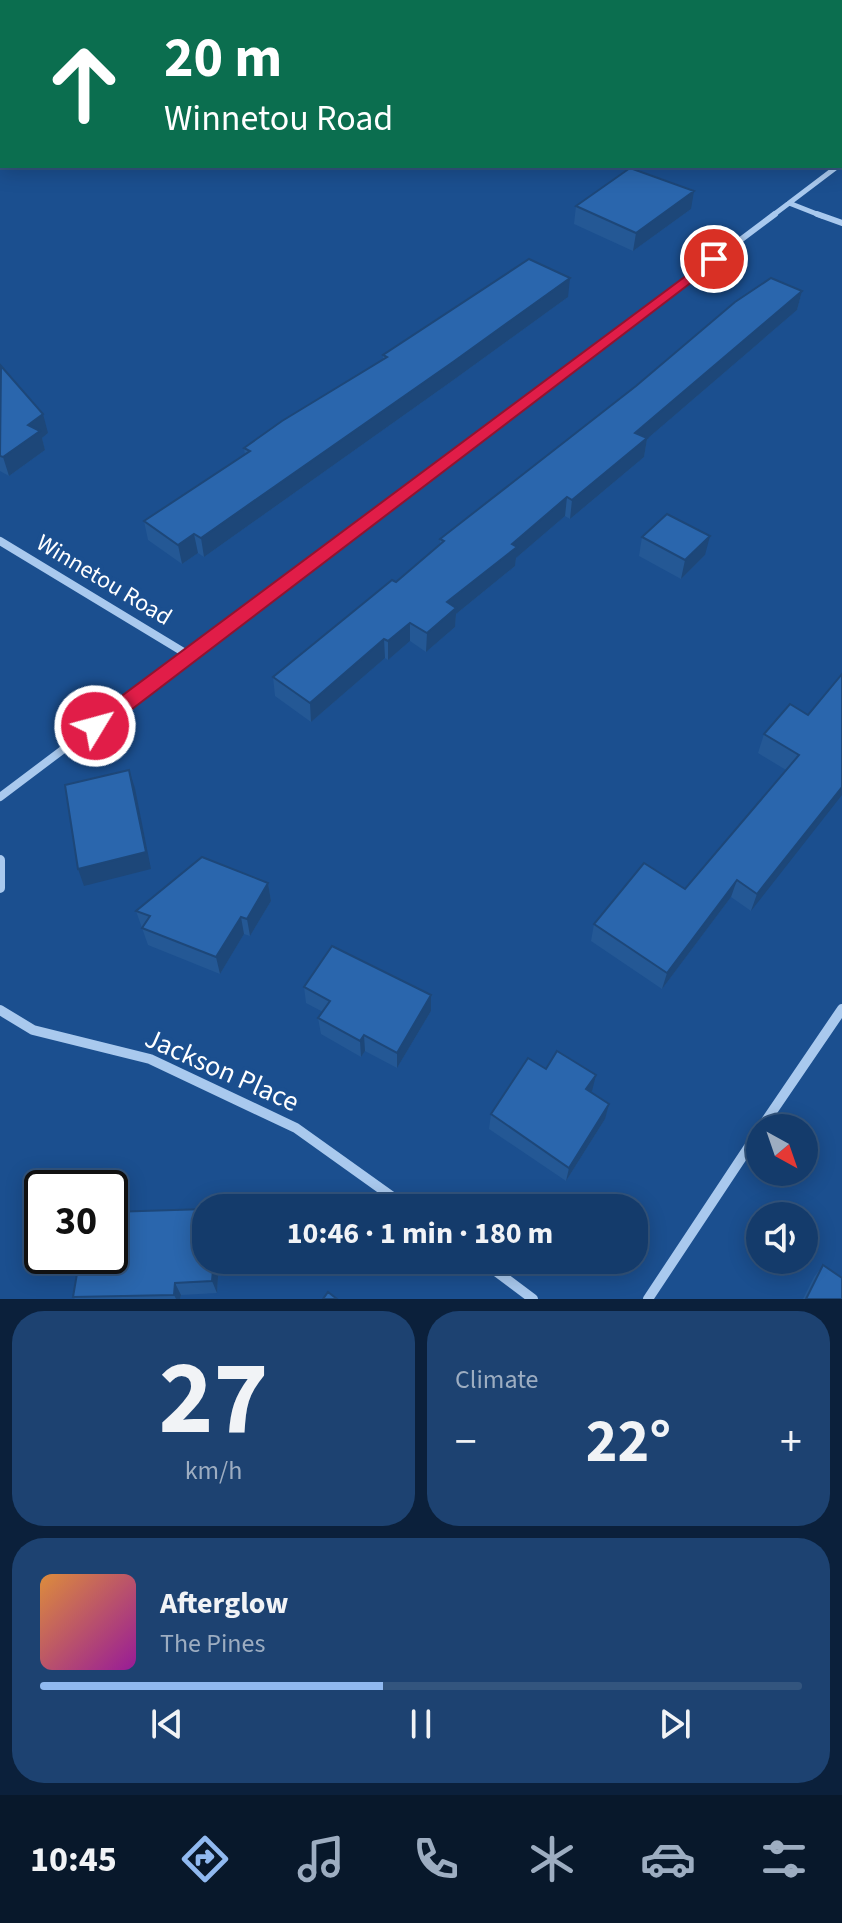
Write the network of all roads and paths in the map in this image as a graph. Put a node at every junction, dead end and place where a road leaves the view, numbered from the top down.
1 (835, 168) edge
2 (789, 203) junction
3 (842, 223) edge
4 (0, 541) edge
5 (190, 656) junction
6 (0, 797) edge
7 (0, 860) edge
8 (0, 888) edge
9 (842, 1009) edge
10 (0, 1010) edge
11 (771, 1114) edge
12 (746, 1152) edge
13 (388, 1194) edge
14 (500, 1274) edge
15 (533, 1299) edge
16 (648, 1299) edge

1 - 2 street
2 - 3 street
2 - 5 street
4 - 5 street, Winnetou Road
5 - 6 street
7 - 8 street
9 - 11 street
10 - 13 street, Jackson Place
12 - 16 street
14 - 15 street

